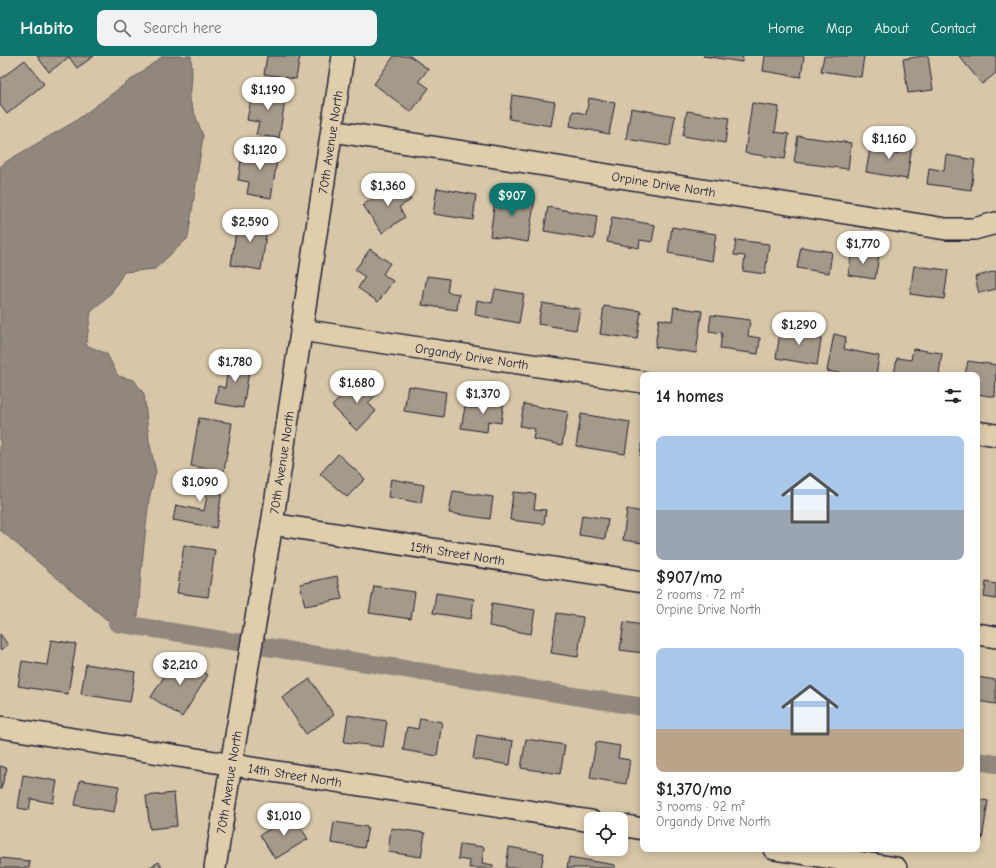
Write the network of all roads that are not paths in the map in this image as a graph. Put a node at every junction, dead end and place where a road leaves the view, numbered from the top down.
1 (343, 56) edge
2 (332, 131) junction
3 (996, 223) edge
4 (301, 330) junction
5 (640, 382) edge
6 (980, 432) edge
7 (996, 435) edge
8 (272, 524) junction
9 (640, 582) edge
10 (980, 634) edge
11 (996, 637) edge
12 (0, 727) edge
13 (231, 765) junction
14 (584, 820) edge
15 (628, 826) edge
16 (640, 828) edge
17 (793, 852) edge
18 (215, 868) edge
19 (896, 868) edge

1 - 2 street, 70th Avenue North
2 - 3 street, Orpine Drive North
2 - 4 street, 70th Avenue North
4 - 5 street, Organdy Drive North
4 - 8 street, 70th Avenue North
6 - 7 street
8 - 9 street, 15th Street North
8 - 13 street, 70th Avenue North
10 - 11 street
12 - 13 street, 14th Street North
13 - 14 street, 14th Street North
13 - 18 street, 70th Avenue North
15 - 16 street
17 - 19 street

